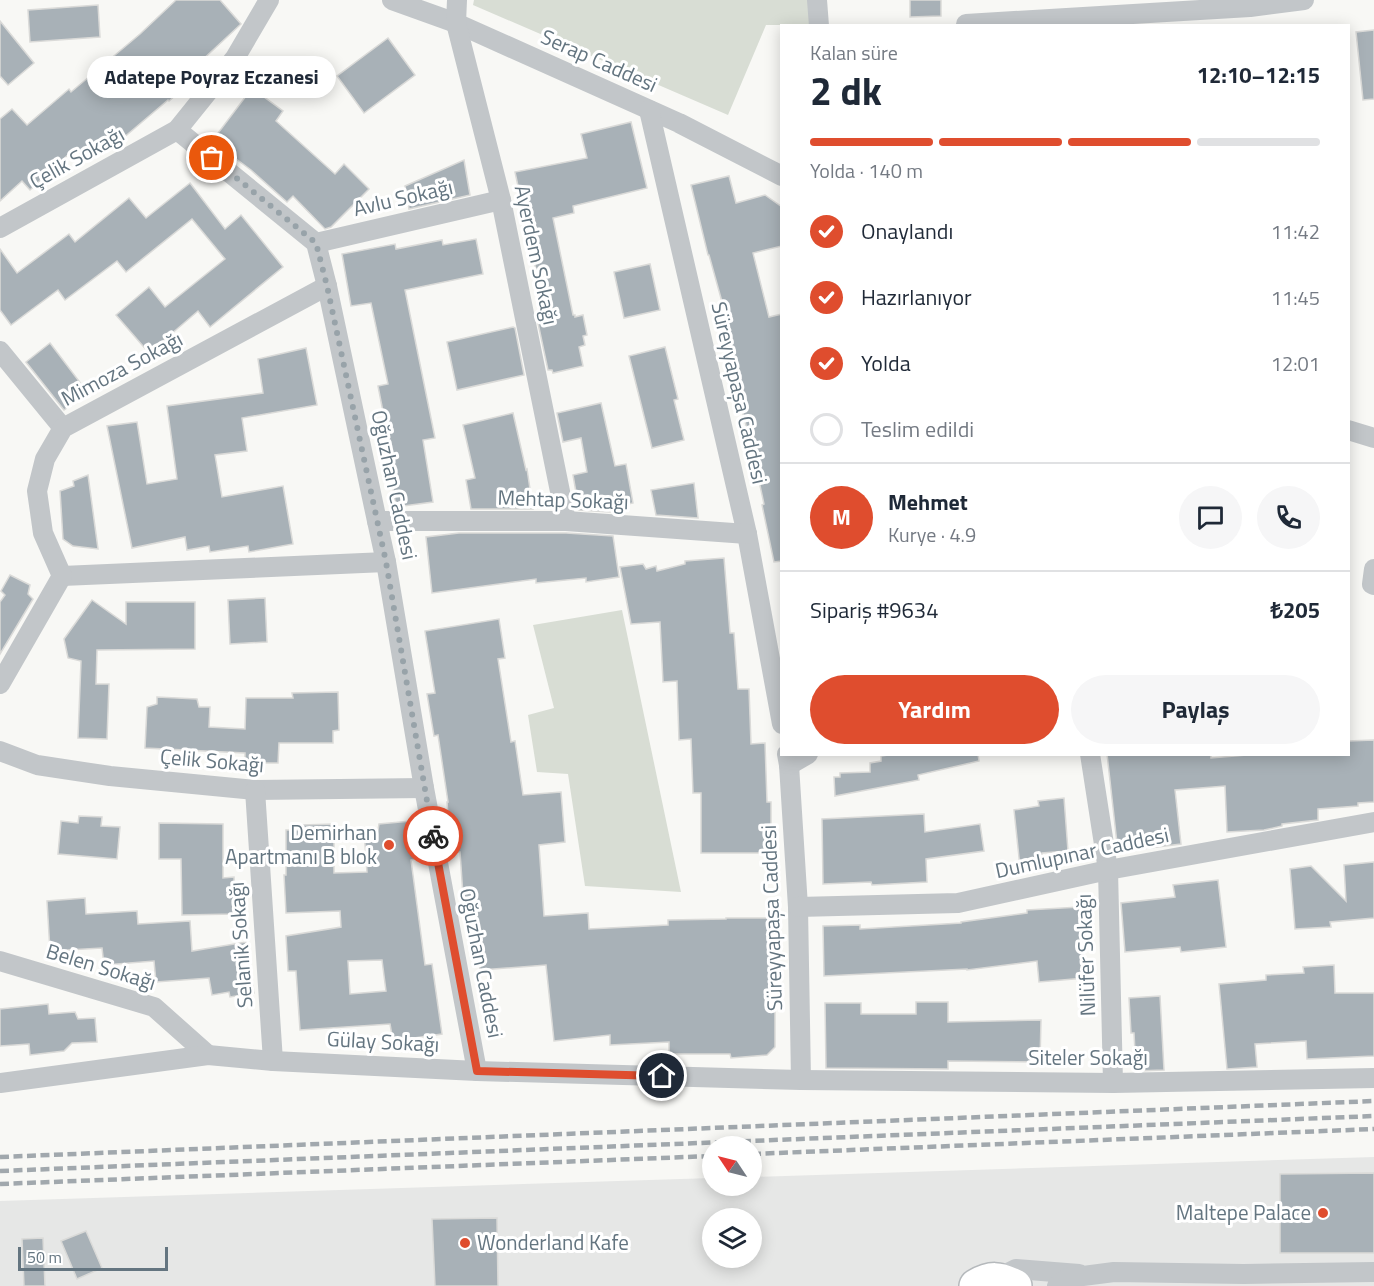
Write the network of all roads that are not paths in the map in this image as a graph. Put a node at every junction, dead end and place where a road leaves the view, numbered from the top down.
1 (269, 0) edge
2 (392, 0) edge
3 (457, 0) edge
4 (817, 0) edge
5 (1304, 0) edge
6 (1250, 16) edge
7 (1118, 20) edge
8 (456, 23) junction
9 (819, 24) edge
10 (1017, 24) edge
11 (650, 110) junction
12 (177, 130) junction
13 (780, 175) edge
14 (501, 200) junction
15 (0, 228) edge
16 (316, 243) junction
17 (327, 286) junction
18 (0, 351) edge
19 (63, 428) junction
20 (1350, 431) edge
21 (1374, 438) edge
22 (377, 521) junction
23 (566, 521) junction
24 (747, 534) junction
25 (386, 562) junction
26 (1374, 569) edge
27 (62, 576) junction
28 (1374, 585) edge
29 (0, 684) edge
30 (780, 713) edge
31 (0, 751) edge
32 (1090, 756) edge
33 (788, 760) edge
34 (424, 788) junction
35 (255, 790) junction
36 (1374, 822) edge
37 (1108, 870) junction
38 (798, 907) junction
39 (0, 961) edge
40 (208, 1055) junction
41 (273, 1061) junction
42 (477, 1071) junction
43 (1374, 1078) edge
44 (801, 1080) junction
45 (0, 1083) edge
46 (1113, 1083) junction
47 (1374, 1262) edge
48 (1114, 1272) junction
49 (1374, 1272) edge
50 (1084, 1275) junction
51 (995, 1284) edge
52 (1057, 1286) edge

1 - 12 street
2 - 8 street, Serap Caddesi
3 - 8 street, Ayerdem Sokağı
4 - 9 street
5 - 6 street
6 - 7 street
7 - 10 street
8 - 11 street, Serap Caddesi
8 - 14 street, Ayerdem Sokağı
11 - 13 street, Serap Caddesi
11 - 24 street, Süreyyapaşa Caddesi
12 - 15 street, Çelik Sokağı
12 - 16 street
14 - 16 street, Avlu Sokağı
14 - 23 street, Ayerdem Sokağı
16 - 17 street, Oğuzhan Caddesi
17 - 19 street, Mimoza Sokağı
17 - 22 street, Oğuzhan Caddesi
18 - 19 street
19 - 27 street, Mimoza Sokağı
20 - 21 street
22 - 23 street, Mehtap Sokağı
22 - 25 street, Oğuzhan Caddesi
23 - 24 street, Mehtap Sokağı
24 - 30 street, Süreyyapaşa Caddesi
25 - 27 street
25 - 34 street, Oğuzhan Caddesi
26 - 28 street
27 - 29 street
31 - 35 street, Çelik Sokağı
32 - 37 street, Nilüfer Sokağı
33 - 38 street, Süreyyapaşa Caddesi
34 - 35 street, Çelik Sokağı
34 - 42 street, Oğuzhan Caddesi
35 - 41 street, Selanik Sokağı
36 - 37 street, Dumlupınar Caddesi
37 - 38 street, Dumlupınar Caddesi
37 - 46 street, Nilüfer Sokağı
38 - 44 street, Süreyyapaşa Caddesi
39 - 40 street, Belen Sokağı
40 - 41 street, Gülay Sokağı
40 - 45 street, Gülay Sokağı
41 - 42 street, Gülay Sokağı
42 - 44 street, Gülay Sokağı
43 - 46 street, Siteler Sokağı
44 - 46 street, Siteler Sokağı
47 - 48 street
48 - 49 street
48 - 50 street
50 - 51 street
50 - 52 street

